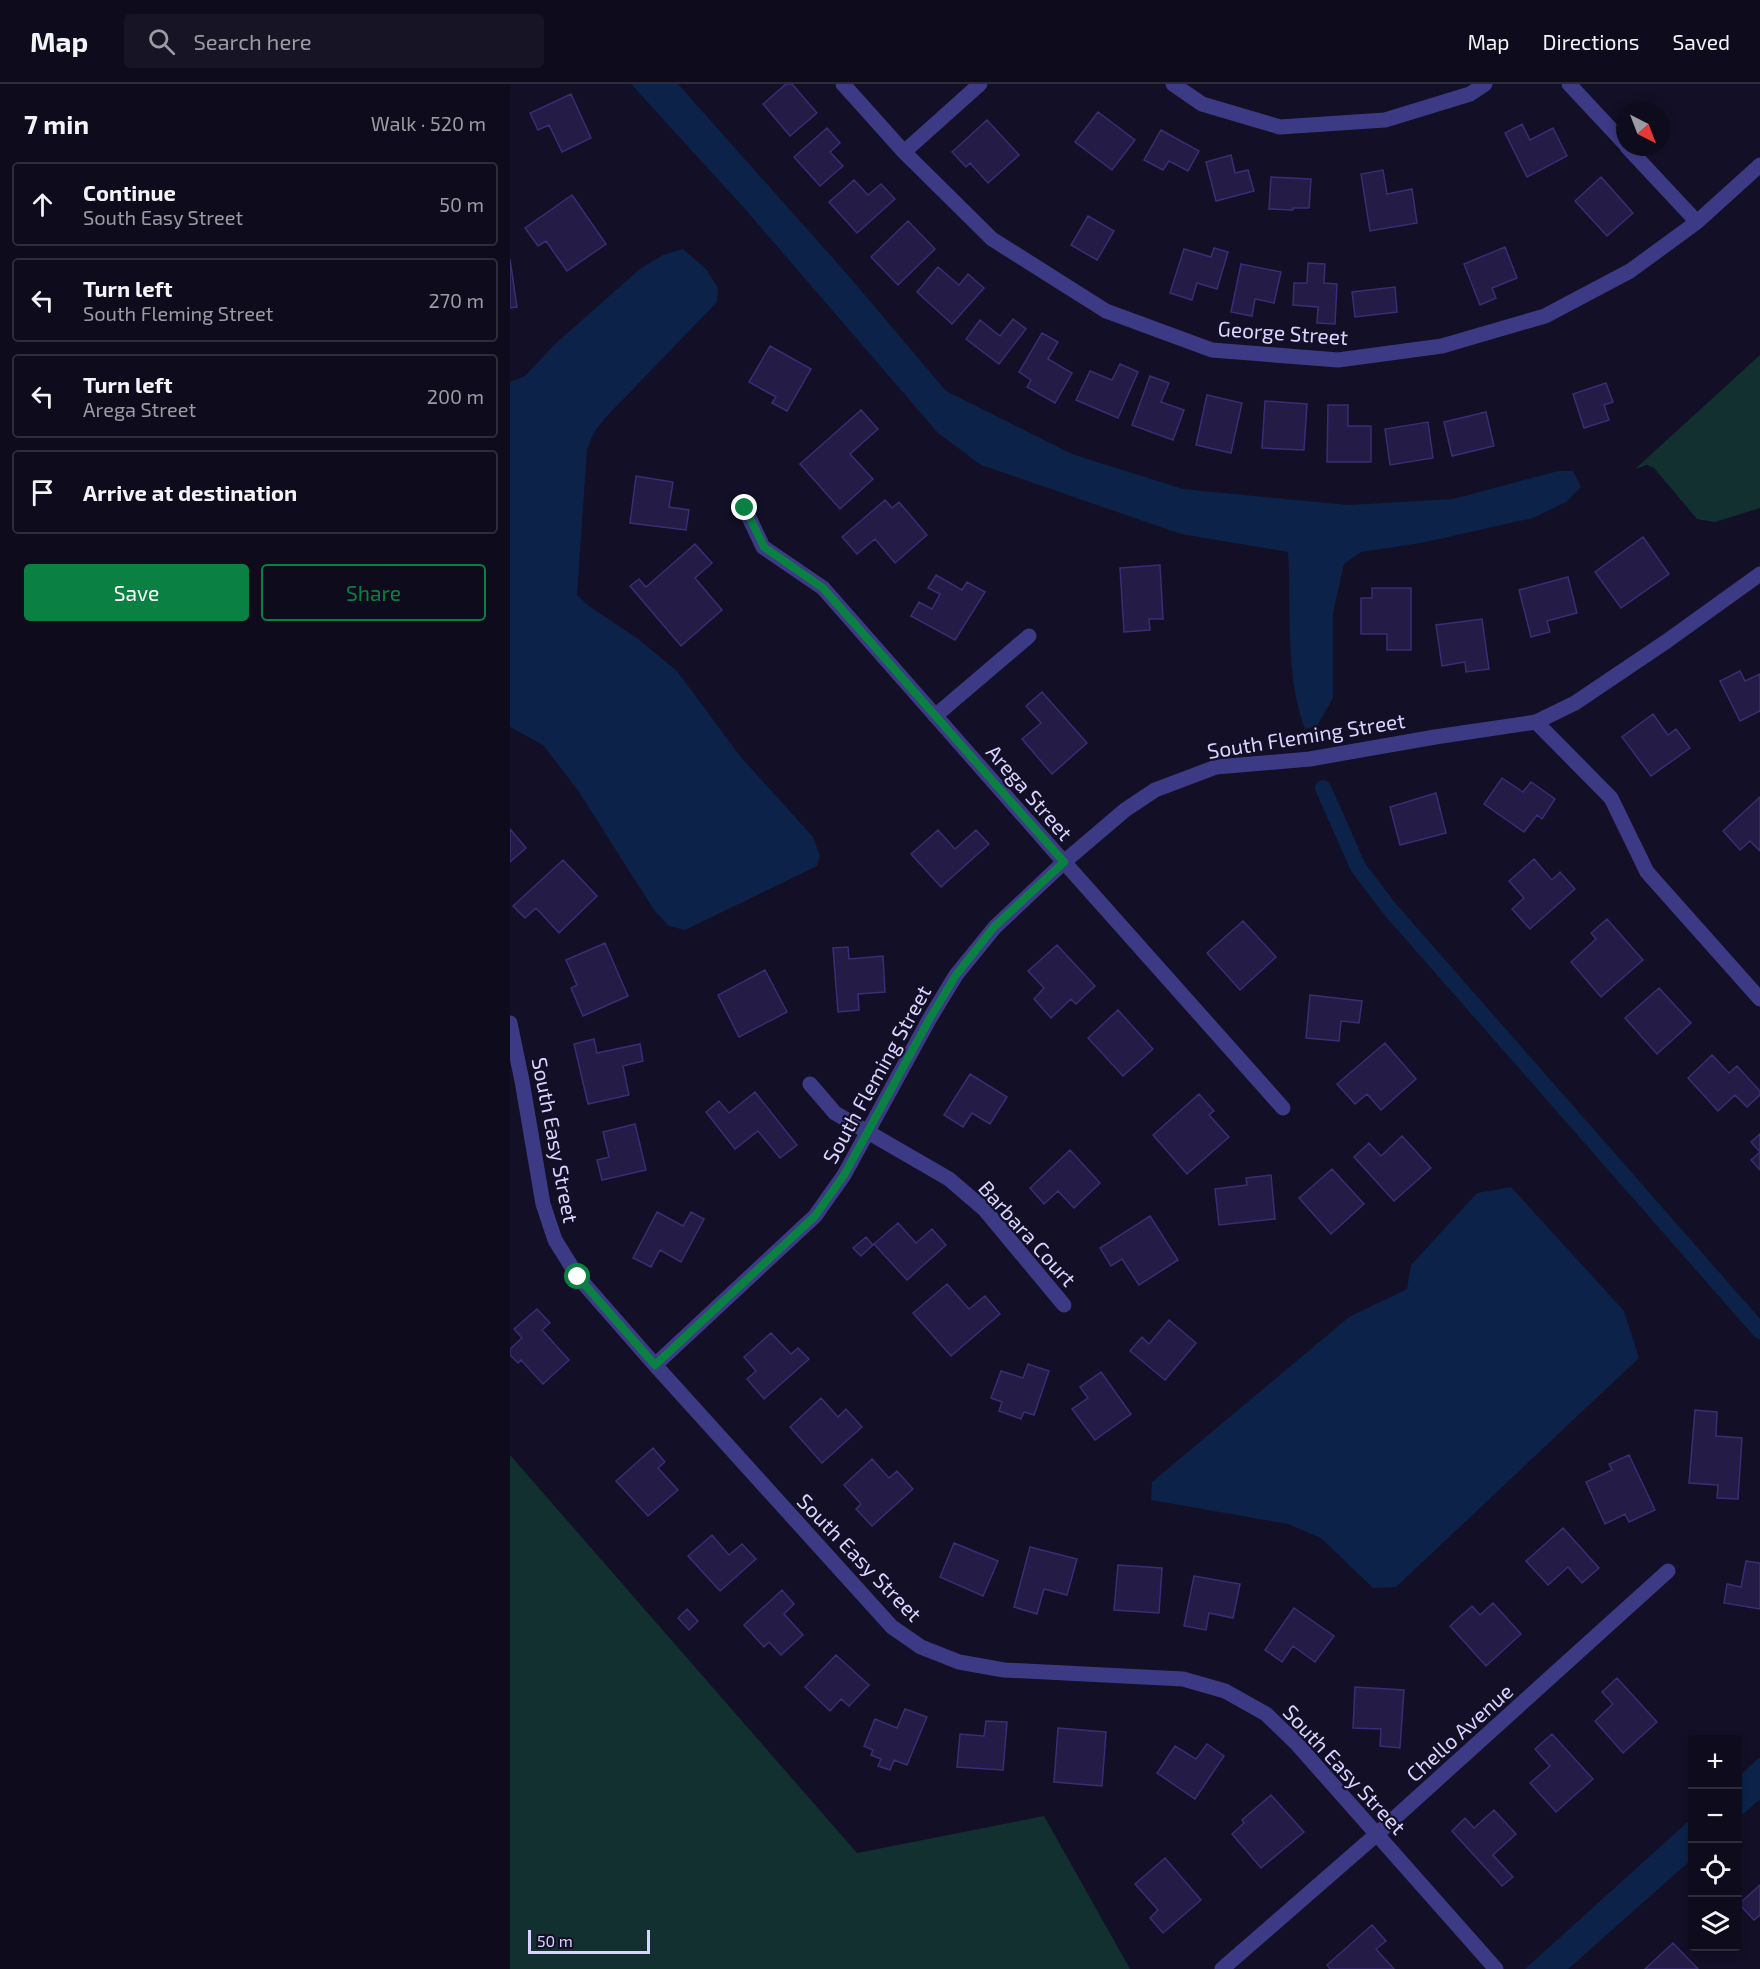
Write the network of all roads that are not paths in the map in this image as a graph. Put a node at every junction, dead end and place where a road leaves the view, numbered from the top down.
1 (843, 84) edge
2 (980, 84) edge
3 (1173, 84) edge
4 (1485, 84) edge
5 (1569, 84) edge
6 (1616, 135) edge
7 (904, 152) junction
8 (1635, 156) edge
9 (1760, 165) edge
10 (1697, 222) junction
11 (745, 508) dead end
12 (1760, 574) edge
13 (1029, 636) dead end
14 (936, 716) junction
15 (1536, 722) junction
16 (1064, 862) junction
17 (1760, 999) edge
18 (510, 1023) edge
19 (810, 1084) dead end
20 (1283, 1108) dead end
21 (869, 1132) junction
22 (1064, 1305) dead end
23 (655, 1365) junction
24 (1668, 1571) dead end
25 (1377, 1834) junction
26 (1222, 1969) edge
27 (1496, 1969) edge

1 - 7 street, George Street
2 - 7 street
3 - 4 street
5 - 6 street
7 - 10 street, George Street
8 - 10 street
9 - 10 street, George Street
11 - 14 street, Arega Street
12 - 15 street, South Fleming Street
13 - 14 street
14 - 16 street, Arega Street
15 - 16 street, South Fleming Street
15 - 17 street
16 - 20 street, Arega Street
16 - 21 street, South Fleming Street
18 - 23 street, South Easy Street
19 - 21 street, Barbara Court
21 - 22 street, Barbara Court
21 - 23 street, South Fleming Street
23 - 25 street, South Easy Street
24 - 25 street, Chello Avenue
25 - 26 street, Chello Avenue
25 - 27 street, South Easy Street

